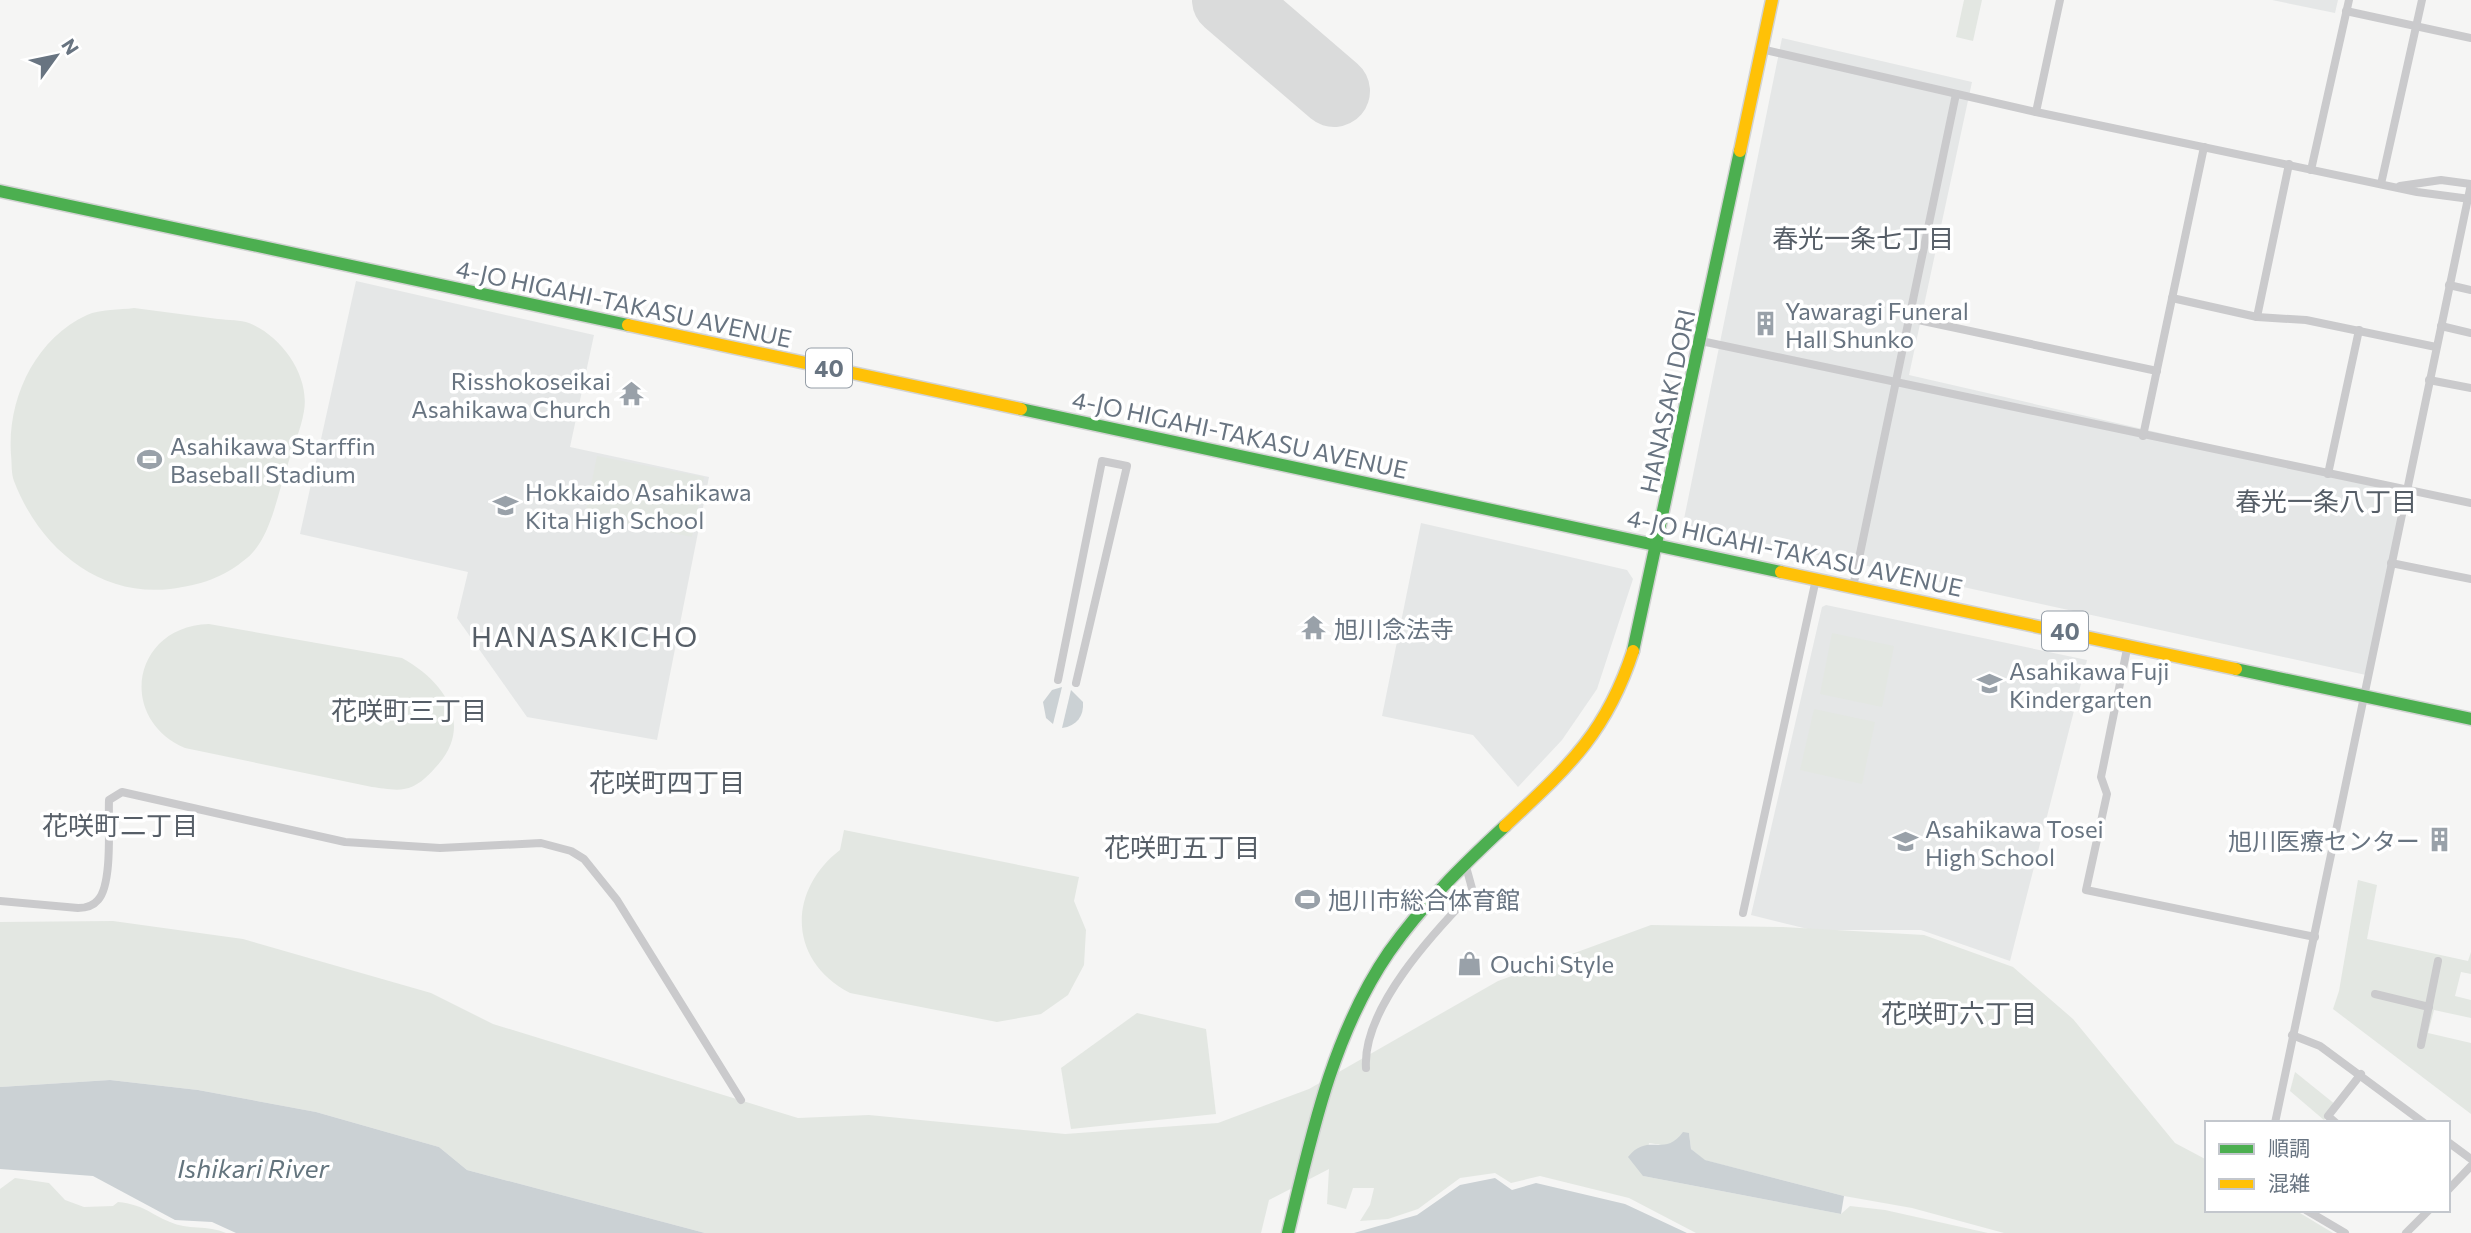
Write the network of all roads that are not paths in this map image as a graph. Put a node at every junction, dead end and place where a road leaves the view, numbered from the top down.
1 (1772, 0) edge
2 (2060, 0) edge
3 (2349, 0) edge
4 (2422, 0) edge
5 (2346, 11) junction
6 (2416, 26) junction
7 (2471, 38) edge
8 (1761, 49) junction
9 (1956, 94) junction
10 (2036, 112) junction
11 (2204, 147) junction
12 (2288, 164) junction
13 (2311, 170) junction
14 (2381, 184) junction
15 (2471, 184) edge
16 (2394, 187) junction
17 (0, 191) edge
18 (2469, 199) edge
19 (2449, 285) junction
20 (2471, 290) edge
21 (2172, 298) junction
22 (2257, 317) junction
23 (1909, 318) junction
24 (2441, 326) junction
25 (2360, 330) junction
26 (2471, 333) edge
27 (1701, 341) junction
28 (2436, 347) junction
29 (2157, 371) junction
30 (2429, 380) junction
31 (1896, 382) junction
32 (2471, 388) edge
33 (2143, 436) junction
34 (2328, 474) junction
35 (2407, 490) junction
36 (2471, 503) edge
37 (1658, 544) junction
38 (2390, 563) junction
39 (1816, 579) junction
40 (2471, 579) edge
41 (1853, 587) junction
42 (2128, 644) junction
43 (1058, 680) dead end
44 (1076, 683) dead end
45 (2363, 695) junction
46 (2471, 719) edge
47 (1465, 863) junction
48 (0, 901) edge
49 (1743, 913) dead end
50 (2315, 937) junction
51 (2438, 961) dead end
52 (2375, 994) dead end
53 (2429, 1007) junction
54 (2292, 1035) junction
55 (2421, 1045) dead end
56 (1366, 1069) dead end
57 (2361, 1074) junction
58 (741, 1100) dead end
59 (2275, 1121) edge
60 (2334, 1121) edge
61 (2421, 1121) edge
62 (2450, 1143) edge
63 (2471, 1159) edge
64 (2471, 1166) edge
65 (2450, 1188) edge
66 (2309, 1212) edge
67 (2416, 1212) edge
68 (2426, 1212) edge
69 (2421, 1218) junction
70 (1288, 1233) edge
71 (2345, 1233) edge
72 (2406, 1233) edge

1 - 8 main road, HANASAKI DORI
2 - 10 street
3 - 5 street
4 - 6 street
5 - 6 street
5 - 13 street
6 - 7 street
6 - 14 street
8 - 9 street
8 - 27 main road, HANASAKI DORI
9 - 10 street
9 - 23 street
10 - 11 street
11 - 12 street
11 - 21 street
12 - 13 street
12 - 22 street
13 - 14 street
14 - 16 street
15 - 16 street
15 - 18 street
16 - 18 street
17 - 37 main road, 4-JO HIGAHI-TAKASU AVENUE / 40
18 - 19 street
19 - 20 street
19 - 24 street
21 - 22 street
21 - 29 street
22 - 25 street
23 - 29 street
23 - 31 street
24 - 26 street
24 - 28 street
25 - 28 street
25 - 34 street
27 - 31 street
27 - 37 main road, HANASAKI DORI
28 - 30 street
29 - 33 street
30 - 32 street
30 - 35 street
31 - 33 street
31 - 41 street
33 - 34 street
34 - 35 street
35 - 36 street
35 - 38 street
37 - 39 main road, 4-JO HIGAHI-TAKASU AVENUE / 40
37 - 47 main road, HANASAKI DORI
38 - 40 street
38 - 45 street
39 - 41 main road, 4-JO HIGAHI-TAKASU AVENUE / 40
39 - 49 street
41 - 42 main road, 4-JO HIGAHI-TAKASU AVENUE / 40
42 - 45 main road, 4-JO HIGAHI-TAKASU AVENUE / 40
42 - 50 street
43 - 44 street
45 - 46 main road, 4-JO HIGAHI-TAKASU AVENUE / 40
45 - 50 street
47 - 56 street
47 - 70 main road, HANASAKI DORI
48 - 58 street
50 - 54 street
51 - 53 street
52 - 53 street
53 - 55 street
54 - 57 street
54 - 59 street
57 - 60 street
57 - 61 street
62 - 63 street
64 - 65 street
66 - 71 street
67 - 69 street
68 - 69 street
69 - 72 street

